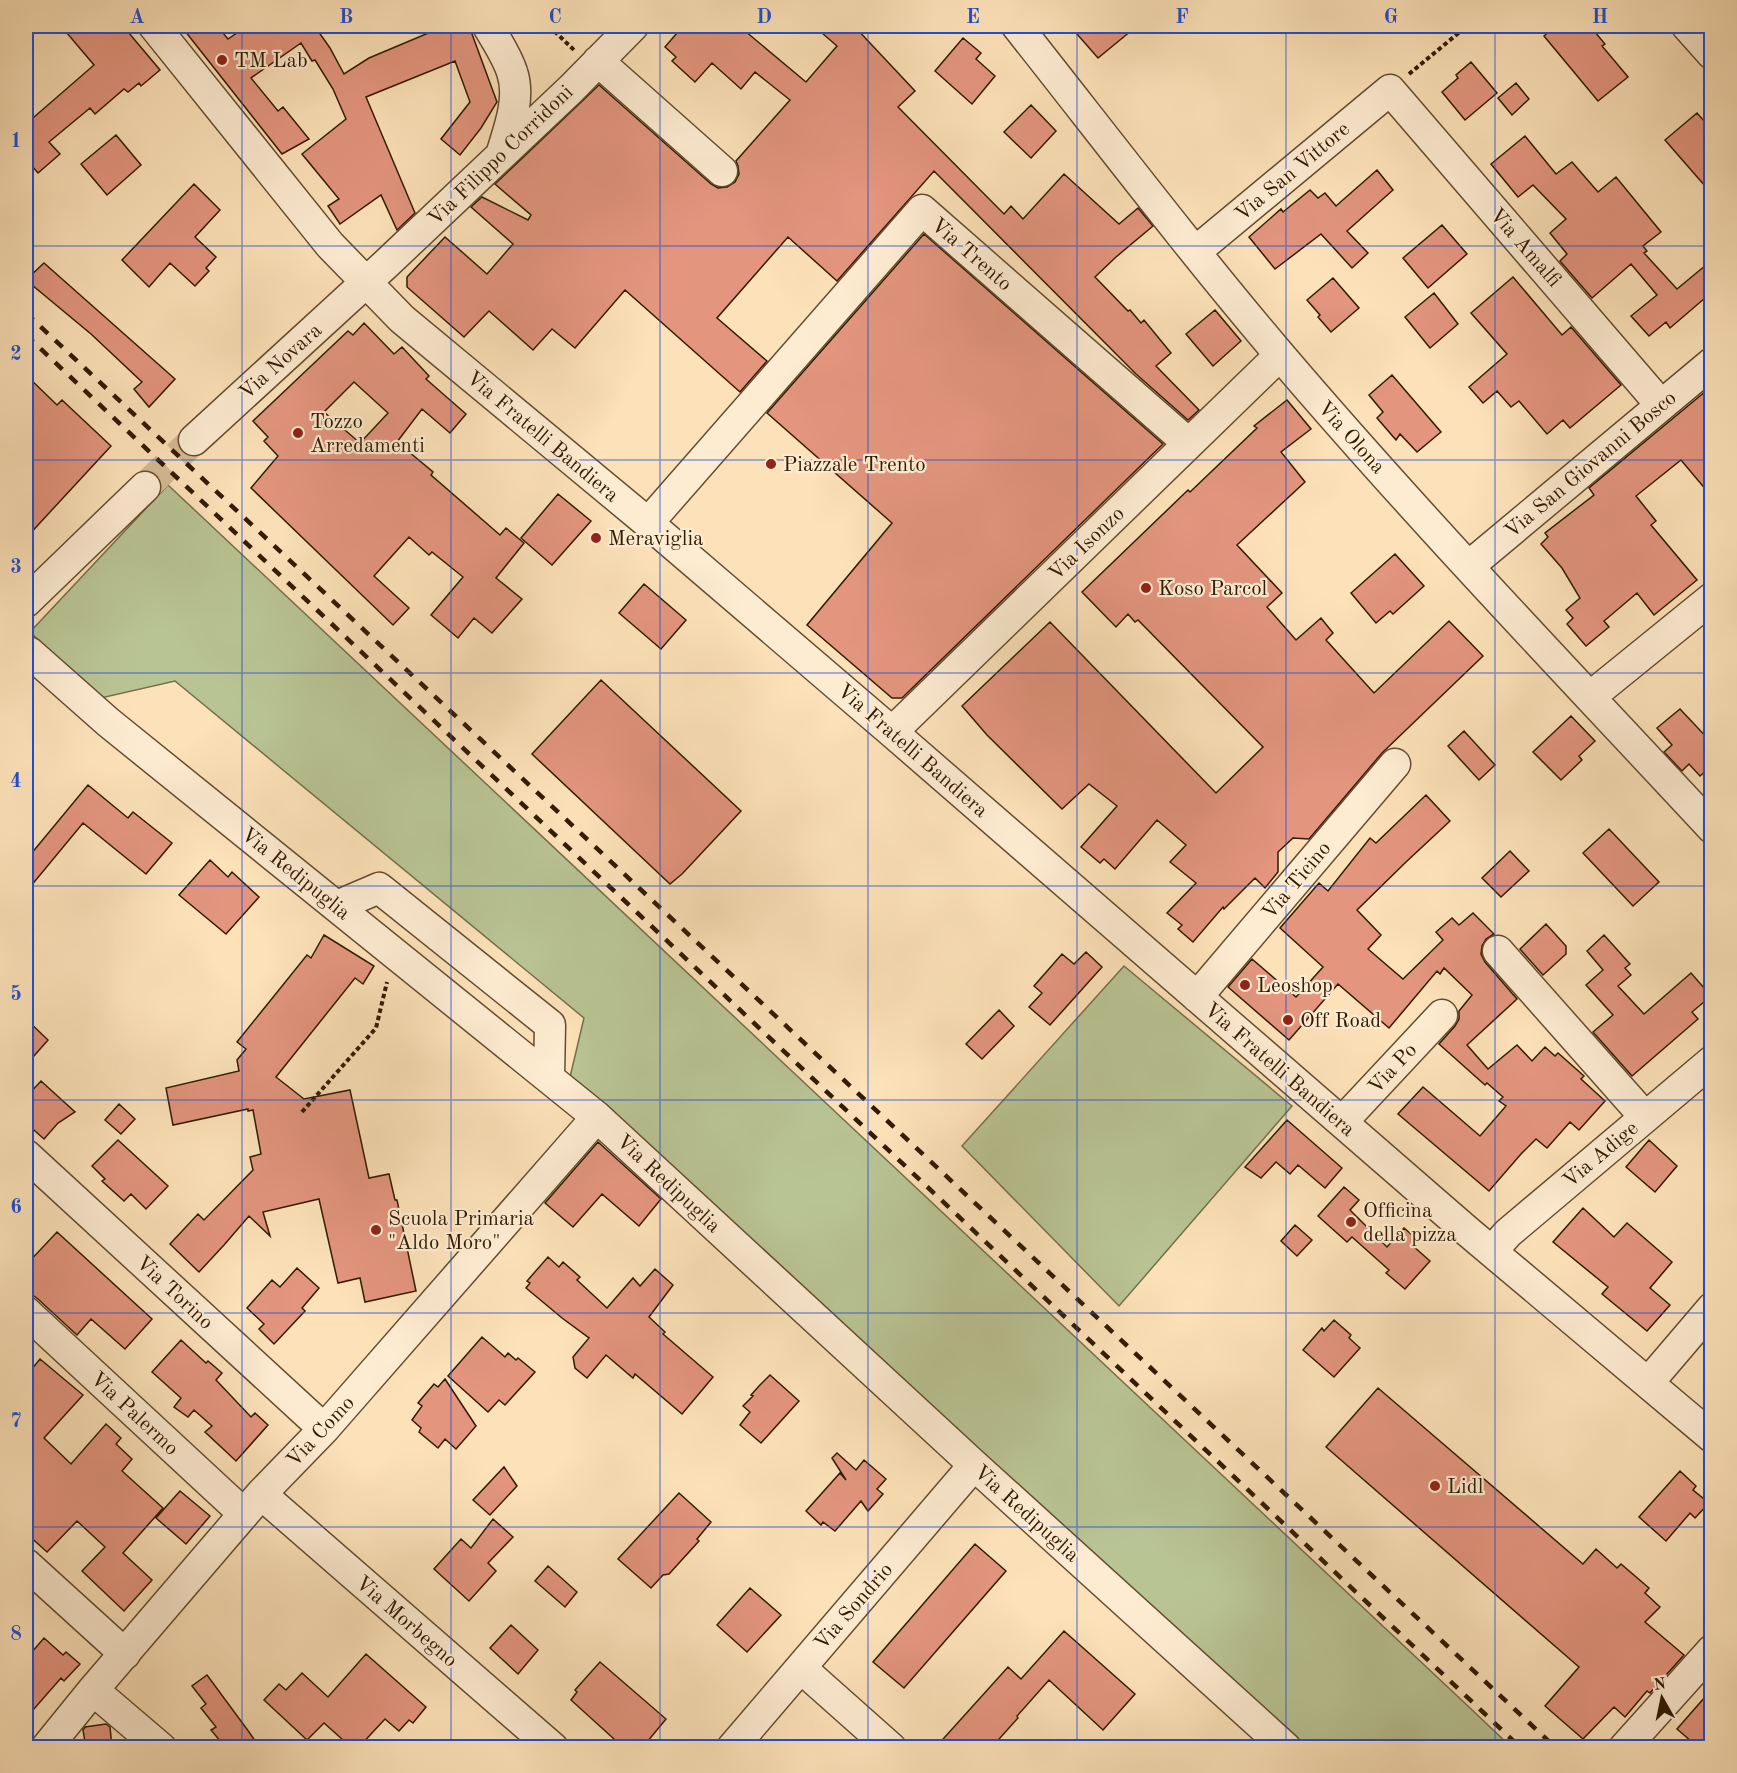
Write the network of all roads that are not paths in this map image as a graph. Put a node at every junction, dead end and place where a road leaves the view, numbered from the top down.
1 (154, 26) edge
2 (488, 26) edge
3 (633, 26) edge
4 (1017, 26) edge
5 (1687, 26) edge
6 (1712, 54) edge
7 (589, 69) junction
8 (512, 72) junction
9 (1390, 90) joint
10 (501, 154) junction
11 (722, 171) dead end
12 (1195, 252) junction
13 (366, 283) junction
14 (1280, 355) junction
15 (1712, 363) edge
16 (1661, 405) junction
17 (194, 440) tunnel mouth
18 (1188, 443) junction
19 (145, 487) tunnel mouth
20 (648, 523) junction
21 (1469, 566) junction
22 (1712, 598) edge
23 (26, 602) edge
24 (26, 651) edge
25 (1590, 697) junction
26 (892, 732) junction
27 (1395, 764) dead end
28 (1712, 828) edge
29 (338, 906) junction
30 (1498, 951) dead end
31 (1197, 997) junction
32 (1442, 1015) dead end
33 (1712, 1060) edge
34 (549, 1077) junction
35 (1645, 1116) junction
36 (597, 1117) junction
37 (1342, 1122) junction
38 (26, 1155) edge
39 (1492, 1251) junction
40 (1712, 1308) edge
41 (26, 1312) edge
42 (1648, 1383) junction
43 (324, 1429) junction
44 (1712, 1437) edge
45 (974, 1465) junction
46 (253, 1504) junction
47 (26, 1564) edge
48 (1712, 1650) edge
49 (125, 1654) junction
50 (801, 1668) junction
51 (93, 1690) junction
52 (46, 1748) edge
53 (161, 1748) edge
54 (553, 1748) edge
55 (732, 1748) edge
56 (891, 1748) edge
57 (1286, 1748) edge
58 (1624, 1748) edge

1 - 13 street, Via Fratelli Bandiera
2 - 8 street
3 - 7 street, Via Filippo Corridoni
4 - 12 street, Via Olona
5 - 6 street
7 - 8 street
7 - 10 street, Via Filippo Corridoni
7 - 11 street
8 - 10 street
9 - 12 street, Via San Vittore
9 - 16 street, Via Amalfi
10 - 13 street, Via Filippo Corridoni
12 - 14 street, Via Olona
13 - 17 street, Via Novara
13 - 20 street, Via Fratelli Bandiera
14 - 18 street, Via Isonzo
14 - 21 street, Via Olona
15 - 16 street, Via San Giovanni Bosco
16 - 21 street, Via San Giovanni Bosco
18 - 20 street, Via Trento
18 - 26 street, Via Isonzo
19 - 23 street
20 - 26 street, Via Fratelli Bandiera
21 - 25 street, Via Olona
22 - 25 street
24 - 29 street, Via Redipuglia
25 - 28 street, Via Olona
26 - 31 street, Via Fratelli Bandiera
27 - 31 street, Via Ticino
29 - 34 street, Via Redipuglia
29 - 34 street
30 - 35 street
31 - 37 street, Via Fratelli Bandiera
32 - 37 street, Via Po
33 - 35 street, Via Adige
34 - 36 street, Via Redipuglia
35 - 39 street, Via Adige
36 - 43 street, Via Como
36 - 45 street, Via Redipuglia
37 - 39 street, Via Fratelli Bandiera
38 - 43 street, Via Torino
39 - 42 street, Via Fratelli Bandiera
40 - 42 street
41 - 46 street, Via Palermo
42 - 44 street, Via Fratelli Bandiera
43 - 46 street, Via Como
45 - 50 street, Via Sondrio
45 - 57 street, Via Redipuglia
46 - 49 street, Via Como
46 - 54 street, Via Morbegno
47 - 49 street
48 - 58 street
49 - 51 street, Via Como
50 - 55 street, Via Sondrio
50 - 56 street
51 - 52 street, Via Como
51 - 53 street

